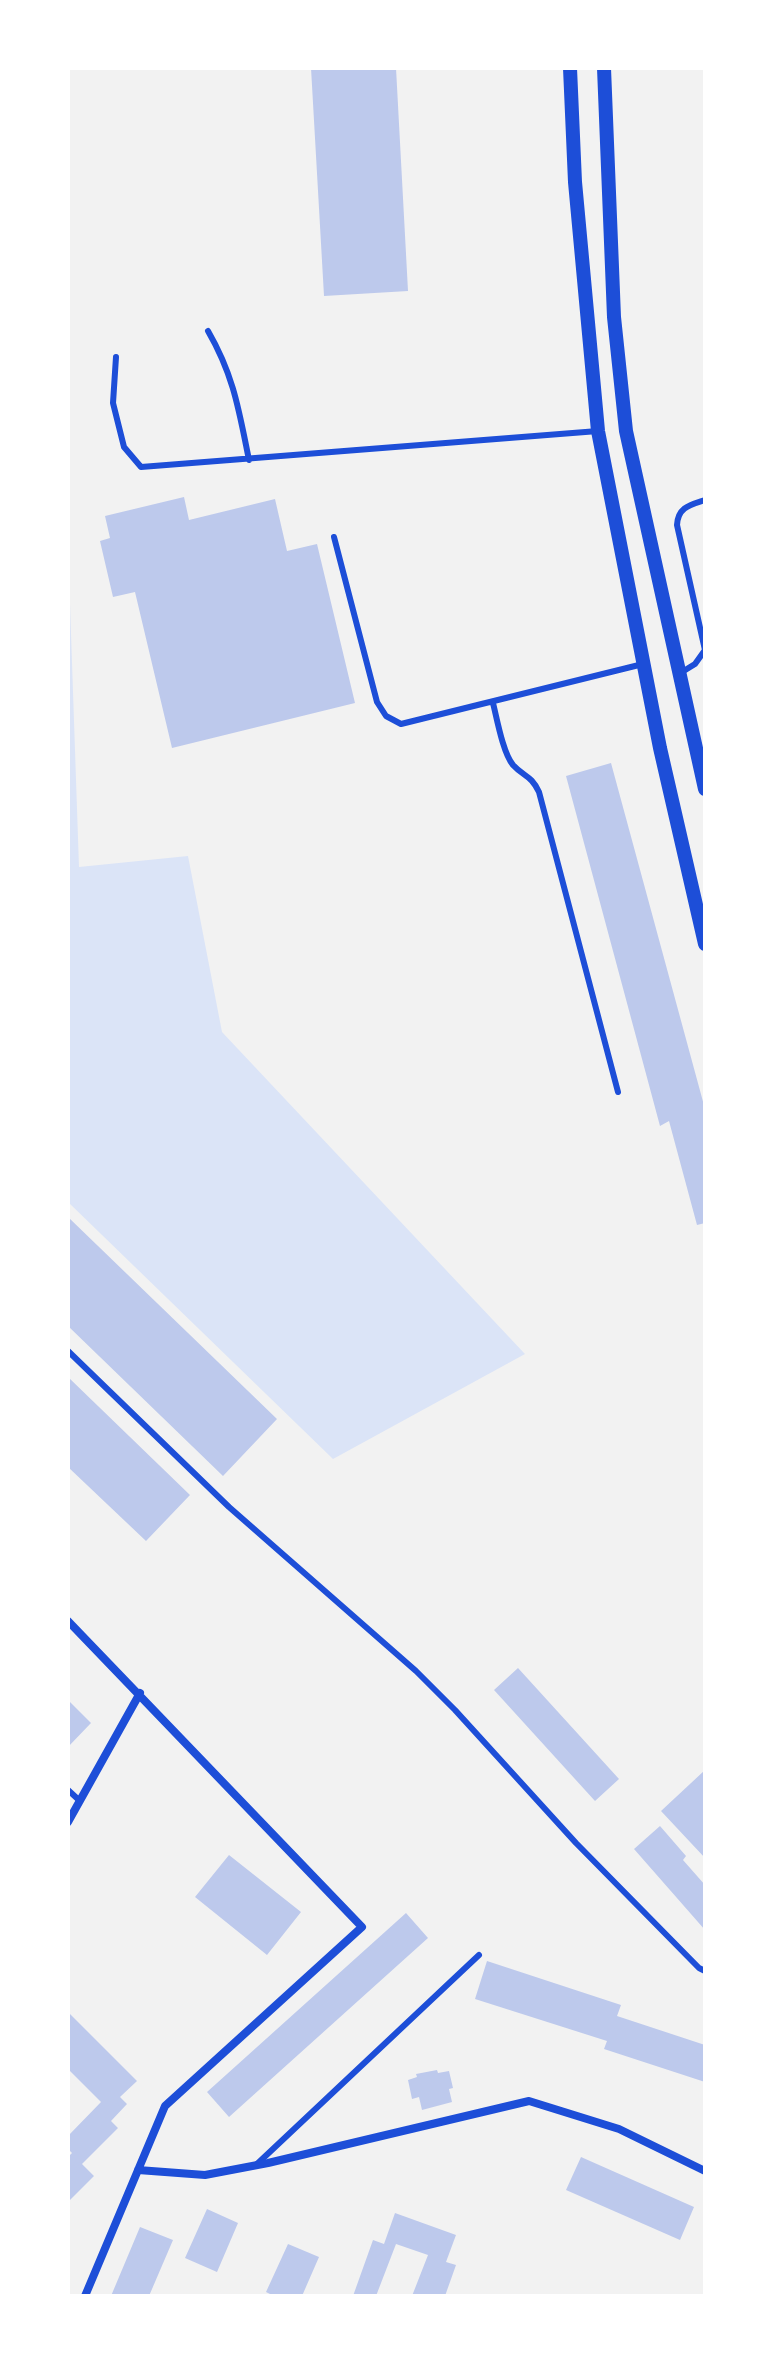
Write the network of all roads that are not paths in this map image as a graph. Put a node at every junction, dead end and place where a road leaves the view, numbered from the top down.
1 (570, 68) edge
2 (604, 68) edge
3 (208, 331) dead end
4 (116, 357) dead end
5 (598, 431) junction
6 (249, 460) junction
7 (705, 500) edge
8 (334, 537) dead end
9 (643, 664) junction
10 (679, 674) junction
11 (493, 703) junction
12 (700, 752) edge
13 (705, 789) edge
14 (705, 944) edge
15 (618, 1092) dead end
16 (68, 1351) edge
17 (68, 1621) edge
18 (140, 1693) junction
19 (68, 1790) edge
20 (80, 1801) junction
21 (68, 1822) edge
22 (479, 1955) dead end
23 (705, 1971) edge
24 (255, 2166) junction
25 (138, 2170) junction
26 (705, 2171) edge
27 (85, 2296) edge

1 - 5 street
2 - 10 street
3 - 6 lane
4 - 6 lane
5 - 6 lane
5 - 9 street
7 - 10 lane
8 - 11 lane
9 - 11 lane
9 - 14 street
10 - 12 street
11 - 15 lane
12 - 13 street
16 - 23 lane
17 - 18 street
18 - 20 street
18 - 25 street
19 - 20 lane
20 - 21 street
22 - 24 lane
24 - 25 street
24 - 26 street
25 - 27 street

